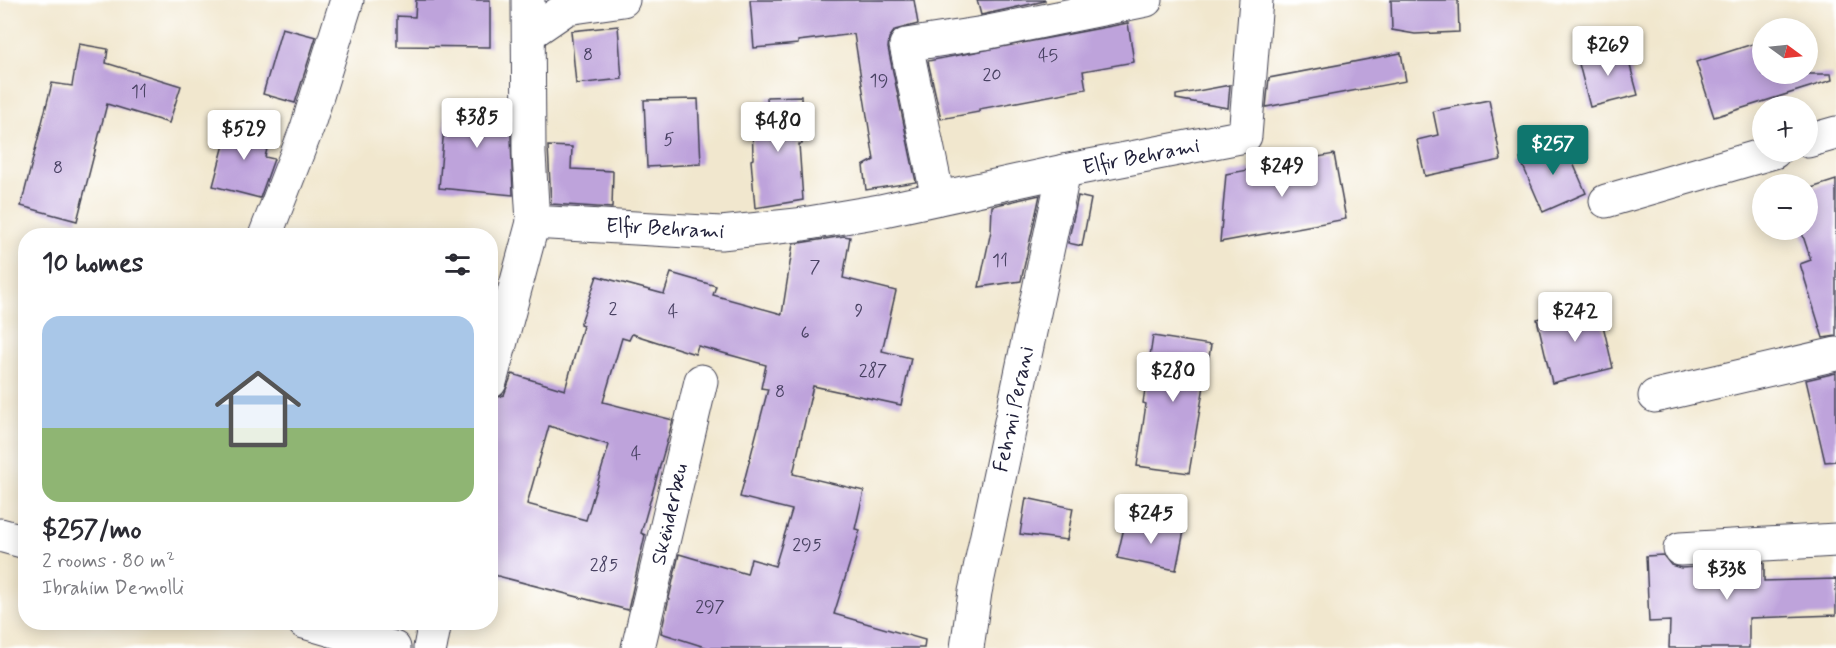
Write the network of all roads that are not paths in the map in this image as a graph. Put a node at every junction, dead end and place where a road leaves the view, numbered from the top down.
1 (347, 0) edge
2 (528, 0) edge
3 (623, 0) edge
4 (1146, 0) edge
5 (1256, 0) edge
6 (530, 34) junction
7 (1836, 133) edge
8 (1818, 138) edge
9 (1752, 158) edge
10 (1064, 171) junction
11 (938, 198) junction
12 (1606, 201) dead end
13 (533, 222) junction
14 (268, 228) edge
15 (498, 352) edge
16 (1836, 354) edge
17 (701, 381) dead end
18 (1655, 396) dead end
19 (0, 535) edge
20 (18, 540) edge
21 (1836, 540) edge
22 (1680, 549) dead end
23 (332, 630) edge
24 (433, 630) edge
25 (394, 648) edge
26 (430, 648) edge
27 (638, 648) edge
28 (967, 648) edge

1 - 14 street
2 - 6 street
3 - 6 street
4 - 11 street
5 - 10 street, Elfir Behrami
6 - 13 street
7 - 8 street
9 - 12 street
10 - 11 street, Elfir Behrami
10 - 28 street, Fehmi Perani
11 - 13 street, Elfir Behrami
13 - 15 street
16 - 18 street
17 - 27 street, Skënderbeu
19 - 20 street
21 - 22 street
23 - 25 street
24 - 26 street

